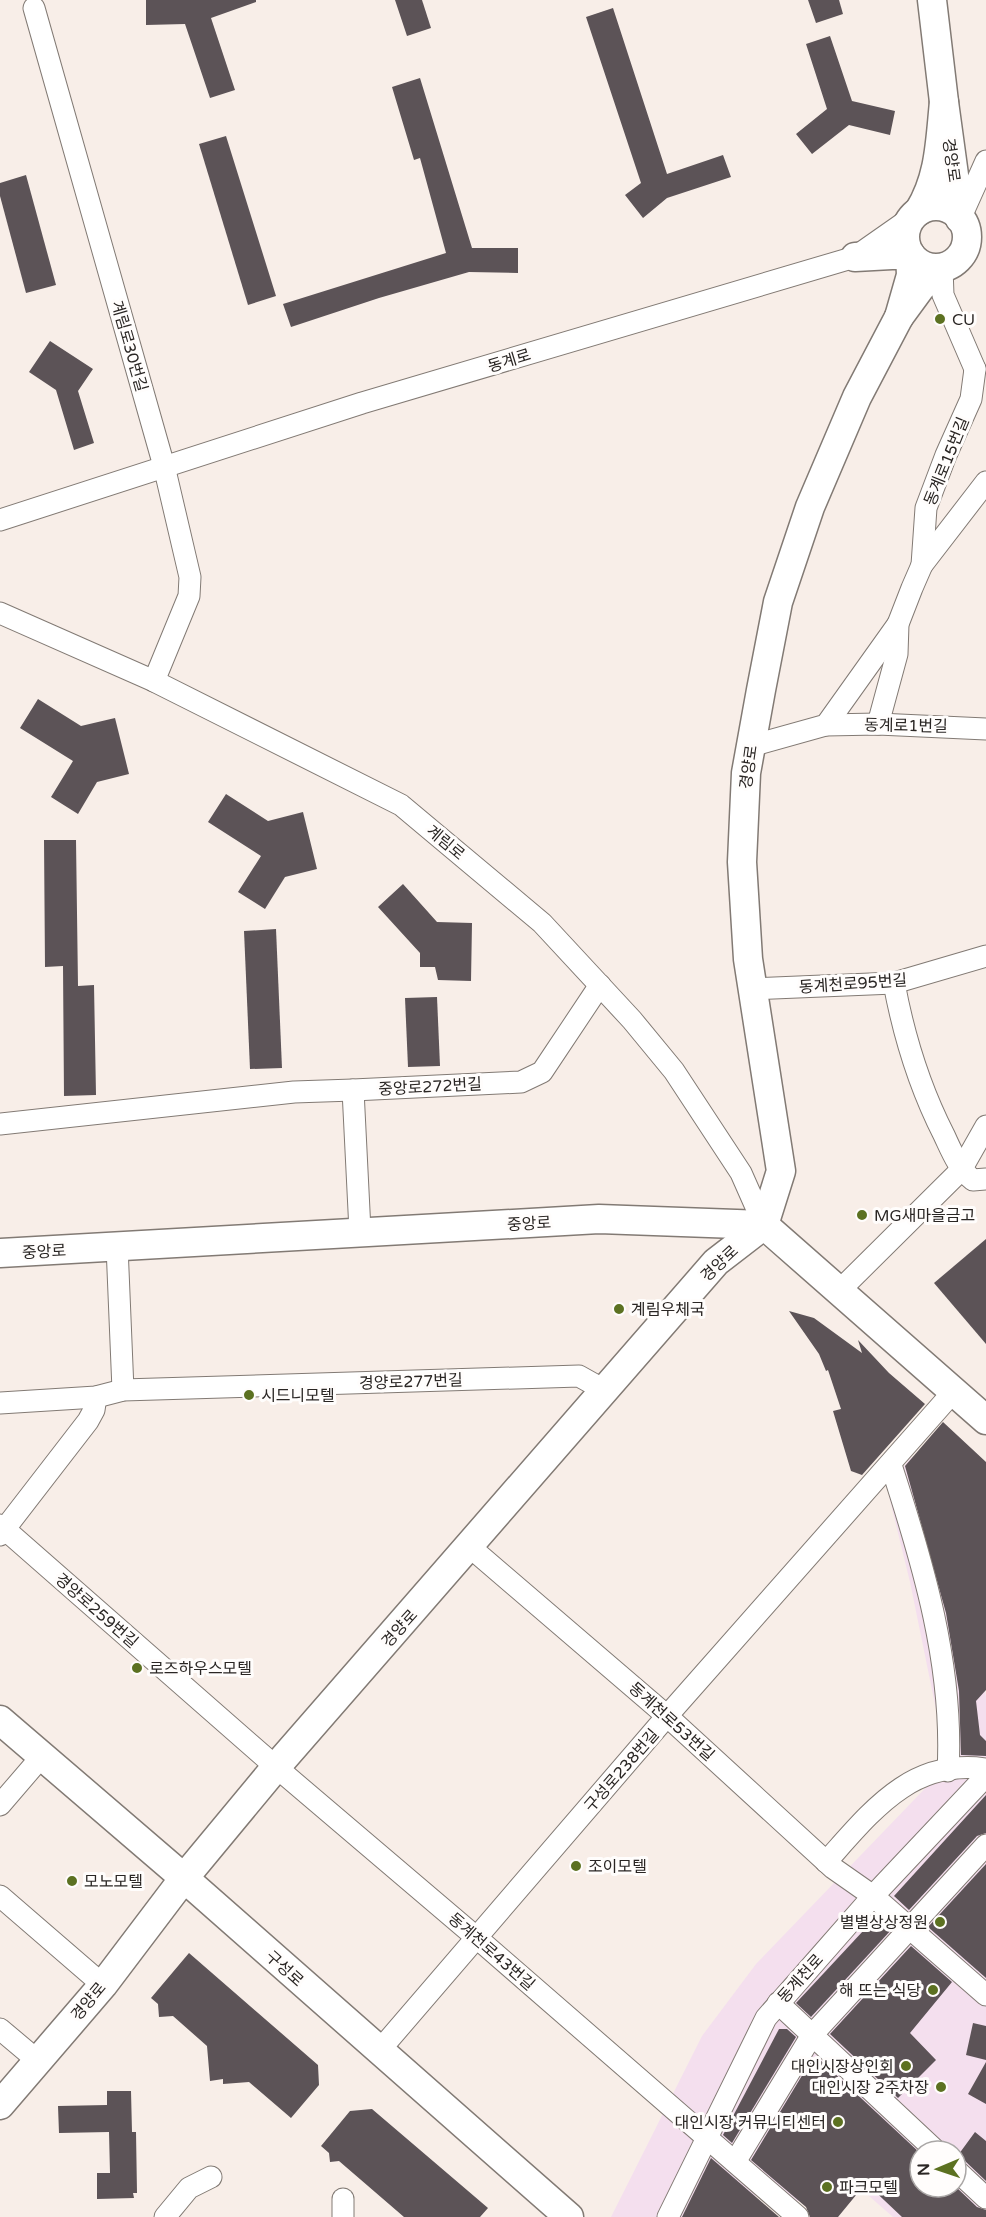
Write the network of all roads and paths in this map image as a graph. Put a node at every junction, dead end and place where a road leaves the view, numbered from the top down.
1 (932, 0) edge
2 (34, 8) dead end
3 (944, 102) junction
4 (986, 161) edge
5 (917, 213) junction
6 (960, 219) junction
7 (975, 251) edge
8 (910, 254) junction
9 (855, 256) junction
10 (942, 268) junction
11 (898, 317) junction
12 (981, 366) edge
13 (164, 466) junction
14 (986, 482) edge
15 (0, 520) edge
16 (922, 565) junction
17 (0, 613) edge
18 (897, 624) junction
19 (154, 681) junction
20 (878, 724) junction
21 (826, 725) junction
22 (986, 729) edge
23 (751, 746) junction
24 (986, 957) edge
25 (894, 983) junction
26 (600, 985) junction
27 (752, 989) junction
28 (353, 1090) junction
29 (0, 1124) edge
30 (986, 1126) edge
31 (961, 1170) junction
32 (986, 1179) edge
33 (764, 1225) junction
34 (360, 1231) junction
35 (117, 1246) junction
36 (0, 1253) edge
37 (840, 1290) junction
38 (123, 1390) junction
39 (604, 1390) junction
40 (954, 1391) junction
41 (96, 1397) junction
42 (0, 1403) edge
43 (986, 1420) edge
44 (891, 1465) junction
45 (2, 1530) edge
46 (470, 1547) junction
47 (668, 1716) junction
48 (0, 1720) edge
49 (42, 1756) junction
50 (276, 1767) junction
51 (986, 1769) edge
52 (948, 1771) junction
53 (986, 1776) edge
54 (0, 1805) edge
55 (986, 1845) edge
56 (826, 1862) junction
57 (184, 1878) junction
58 (0, 1896) edge
59 (873, 1896) junction
60 (909, 1927) junction
61 (477, 1938) junction
62 (103, 1985) junction
63 (986, 1995) edge
64 (778, 2003) junction
65 (0, 2029) edge
66 (812, 2035) junction
67 (379, 2051) junction
68 (38, 2061) junction
69 (0, 2104) edge
70 (707, 2137) junction
71 (923, 2139) edge
72 (735, 2162) junction
73 (211, 2177) dead end
74 (968, 2181) edge
75 (986, 2198) edge
76 (165, 2217) edge
77 (569, 2217) edge
78 (668, 2217) edge
79 (798, 2217) edge

1 - 3 street, 경양로
2 - 13 street, 계림로30번길
3 - 5 street, 경양로
3 - 6 street, 경양로
4 - 6 street
5 - 6 street, 경양로
5 - 8 street, 경양로
5 - 9 street, 동계로
6 - 7 street, 경양로
7 - 10 street, 경양로
8 - 9 street
8 - 10 street
8 - 11 street, 경양로
9 - 13 street, 동계로
10 - 11 street, 경양로
10 - 12 street
11 - 23 street, 경양로
12 - 16 street, 동계로15번길
13 - 15 street, 동계로
13 - 19 street, 계림로30번길
14 - 16 street, 동계로15번길
16 - 18 street, 동계로15번길
17 - 19 street, 계림로
18 - 20 street, 동계로15번길
18 - 21 street
19 - 26 street, 계림로
20 - 21 street, 동계로1번길
20 - 22 street, 동계로1번길
21 - 23 street, 동계로1번길
23 - 27 street, 경양로
24 - 25 street, 동계천로95번길
25 - 27 street, 동계천로95번길
25 - 31 street
26 - 28 street, 중앙로272번길
26 - 33 street, 계림로
27 - 33 street, 경양로
28 - 29 street
28 - 34 street
30 - 31 street
31 - 32 street
31 - 37 street
33 - 34 street, 중앙로
33 - 37 street
33 - 39 street, 경양로
34 - 35 street, 중앙로
35 - 36 street, 중앙로
35 - 38 street
37 - 40 street
38 - 39 street, 경양로277번길
38 - 41 street, 경양로277번길
39 - 46 street, 경양로
40 - 43 street
40 - 44 street, 구성로238번길
41 - 42 street, 경양로277번길
41 - 45 street
44 - 47 street, 구성로238번길
44 - 52 street
45 - 50 street, 경양로259번길
46 - 47 street, 동계천로53번길
46 - 50 street, 경양로
47 - 56 street, 동계천로53번길
47 - 61 street, 구성로238번길
48 - 49 street, 구성로
49 - 54 street
49 - 57 street, 구성로
50 - 57 street, 경양로
50 - 61 street, 동계천로43번길
51 - 52 street
52 - 56 street
53 - 59 street, 동계천로
55 - 60 street
56 - 59 street, 동계천로53번길
57 - 62 street, 경양로
57 - 67 street, 구성로
58 - 62 street
59 - 60 street, 동계천로53번길
59 - 64 street, 동계천로
60 - 63 street, 동계천로53번길
60 - 66 street
61 - 67 street, 구성로238번길
61 - 70 street, 동계천로43번길
62 - 68 street, 경양로
64 - 66 street
64 - 70 street, 동계천로
65 - 68 street
66 - 71 street
66 - 72 street
67 - 77 street, 구성로
68 - 69 street, 경양로
70 - 72 street, 동계천로43번길
70 - 78 street, 동계천로
72 - 79 street, 동계천로43번길
73 - 76 street
74 - 75 street

